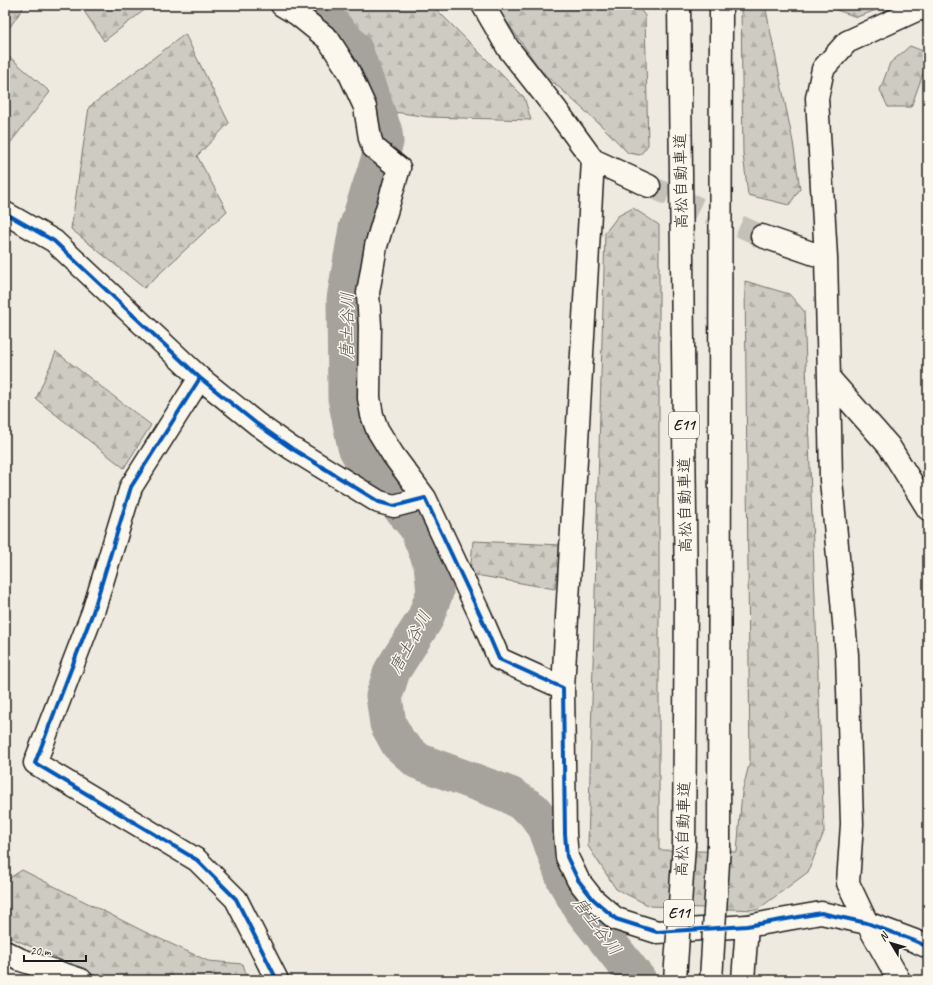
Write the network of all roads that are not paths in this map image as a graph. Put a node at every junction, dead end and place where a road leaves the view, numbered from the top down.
1 (282, 5) edge
2 (484, 5) edge
3 (679, 5) edge
4 (721, 5) edge
5 (928, 11) edge
6 (593, 160) junction
7 (649, 186) tunnel mouth
8 (5, 213) edge
9 (762, 236) tunnel mouth
10 (826, 258) junction
11 (200, 378) junction
12 (829, 378) junction
13 (421, 499) junction
14 (928, 509) edge
15 (563, 688) junction
16 (867, 923) junction
17 (747, 926) junction
18 (928, 947) edge
19 (5, 952) edge
20 (744, 973) edge
21 (81, 980) edge
22 (276, 980) edge
23 (675, 980) edge
24 (711, 980) edge
25 (899, 980) edge

1 - 13 main road
2 - 6 main road
3 - 23 main road, 高松自動車道 / E11, bridge
4 - 24 main road, 高松自動車道 / E11, bridge
5 - 10 main road
6 - 7 main road
6 - 15 main road
8 - 11 main road
9 - 10 main road
10 - 12 main road
11 - 13 main road
11 - 22 main road
12 - 14 main road
12 - 16 main road
13 - 15 main road
15 - 17 main road
16 - 17 main road
16 - 18 main road
16 - 25 main road
17 - 20 main road
19 - 21 main road

